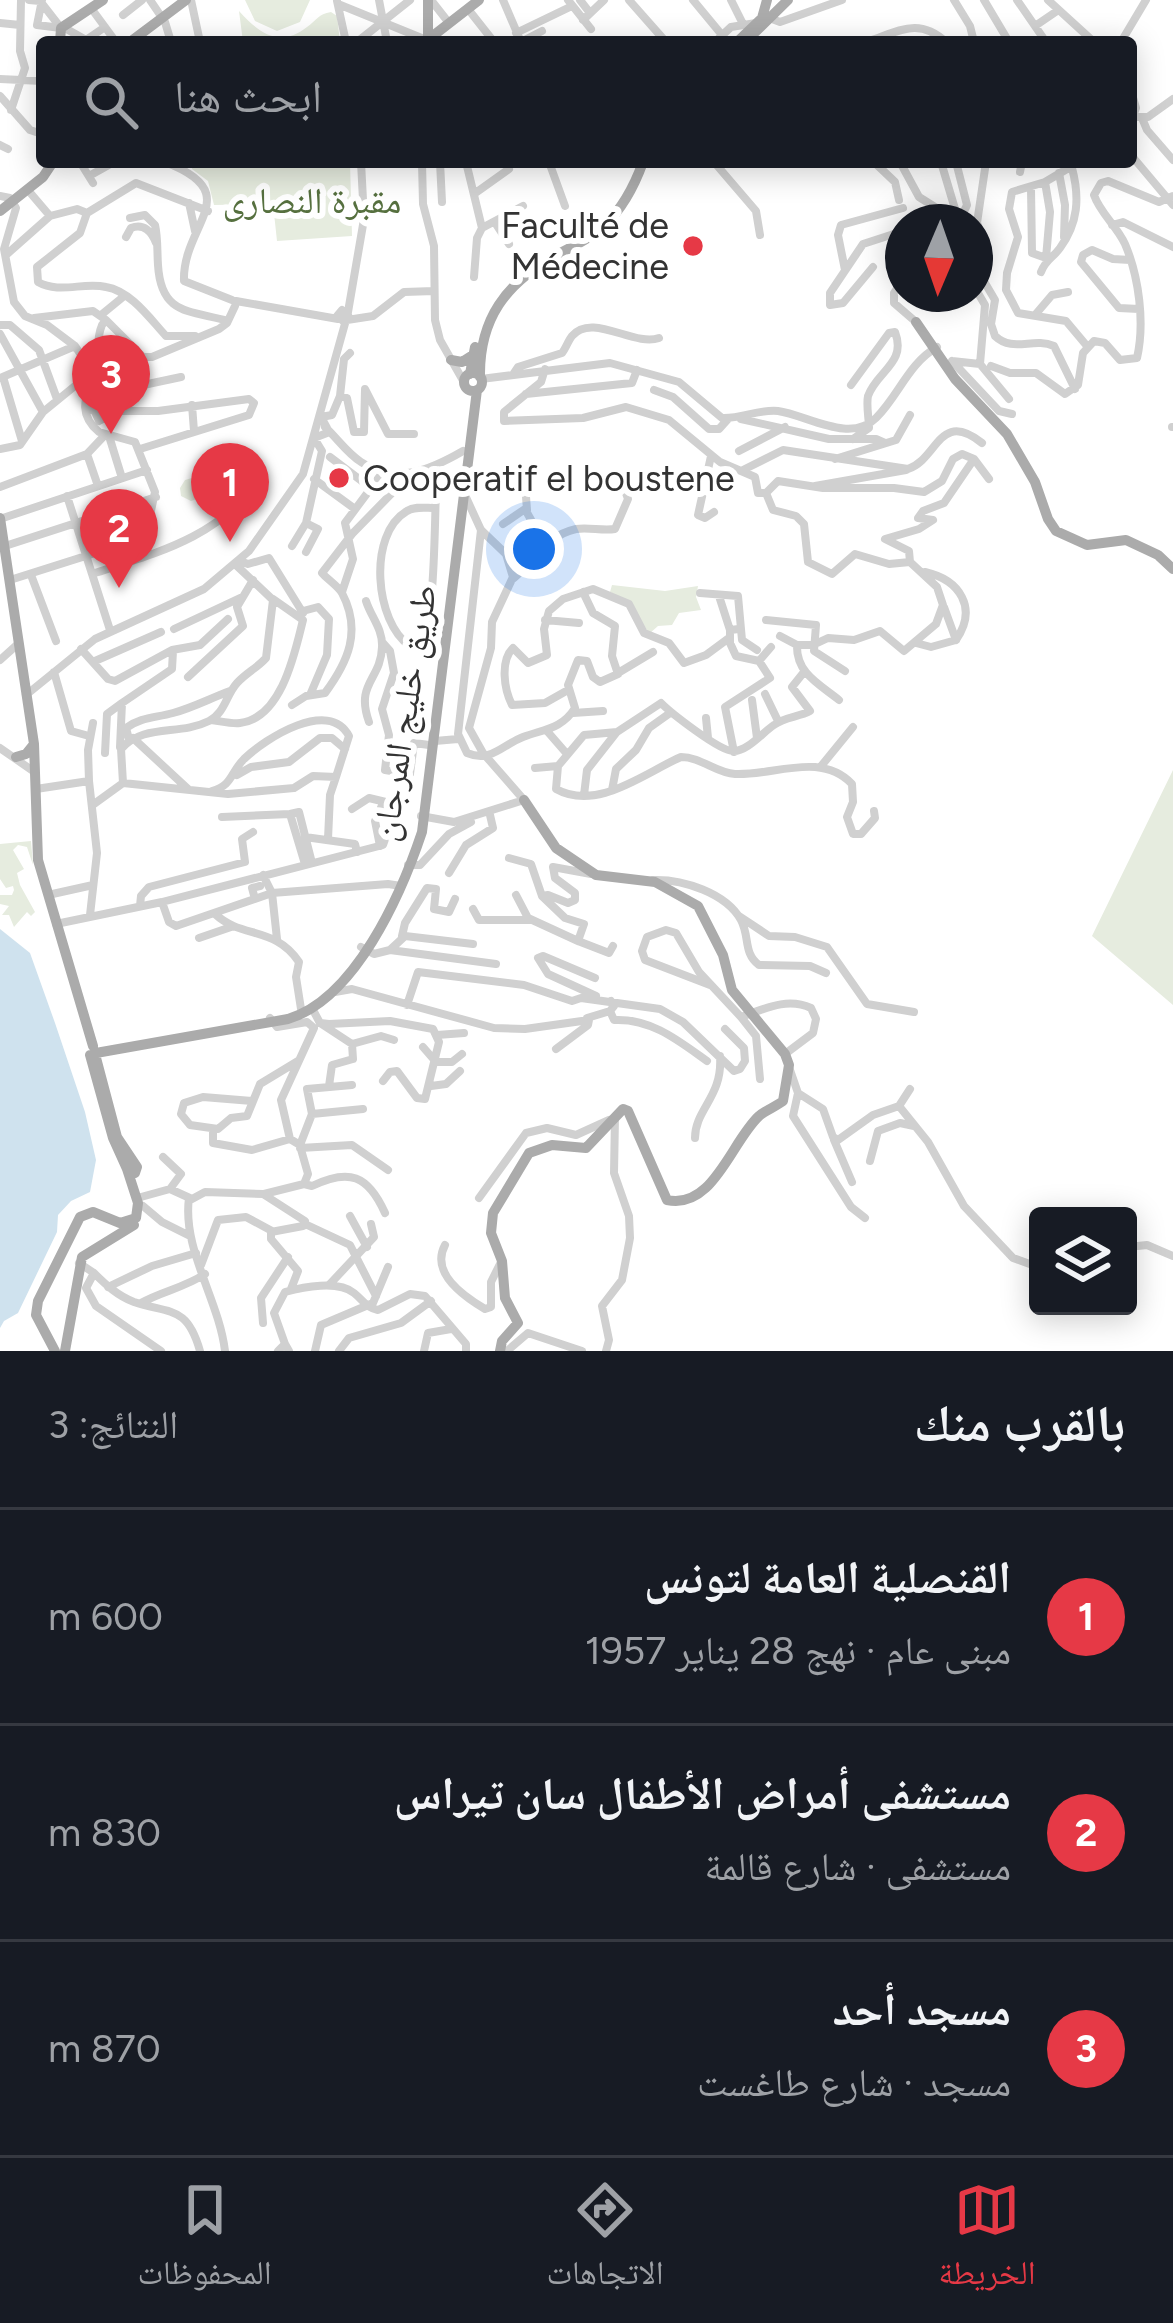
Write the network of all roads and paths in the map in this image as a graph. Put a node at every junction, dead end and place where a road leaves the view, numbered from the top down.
1 (25, 0) edge
2 (103, 0) edge
3 (146, 0) edge
4 (188, 0) edge
5 (380, 0) edge
6 (410, 0) edge
7 (430, 0) edge
8 (479, 0) edge
9 (503, 0) edge
10 (604, 0) edge
11 (629, 0) edge
12 (693, 0) edge
13 (731, 0) edge
14 (767, 0) edge
15 (788, 0) edge
16 (842, 0) edge
17 (954, 0) edge
18 (984, 0) edge
19 (1017, 0) edge
20 (1048, 0) edge
21 (1146, 0) edge
22 (41, 1) edge
23 (337, 2) edge
24 (573, 2) edge
25 (91, 8) junction
26 (468, 9) junction
27 (1057, 10) junction
28 (123, 15) dead end
29 (587, 16) junction
30 (163, 19) junction
31 (772, 19) junction
32 (383, 20) junction
33 (0, 23) edge
34 (449, 23) junction
35 (758, 23) junction
36 (743, 24) junction
37 (20, 25) junction
38 (1035, 26) junction
39 (105, 27) junction
40 (591, 29) dead end
41 (542, 31) dead end
42 (62, 32) edge
43 (92, 36) edge
44 (112, 36) edge
45 (139, 36) edge
46 (169, 36) edge
47 (198, 36) edge
48 (345, 36) edge
49 (363, 36) edge
50 (386, 36) edge
51 (417, 36) edge
52 (428, 36) edge
53 (434, 36) edge
54 (489, 36) edge
55 (518, 36) edge
56 (523, 36) edge
57 (528, 36) edge
58 (660, 36) edge
59 (716, 36) edge
60 (723, 36) edge
61 (746, 36) edge
62 (749, 36) edge
63 (886, 36) edge
64 (939, 36) edge
65 (972, 36) edge
66 (1005, 36) edge
67 (1042, 36) edge
68 (1086, 36) edge
69 (1124, 36) edge
70 (0, 79) edge
71 (22, 80) junction
72 (36, 80) edge
73 (0, 96) edge
74 (1173, 99) edge
75 (11, 110) junction
76 (1137, 118) edge
77 (1137, 120) edge
78 (36, 132) edge
79 (1173, 160) edge
80 (1137, 162) edge
81 (48, 168) edge
82 (84, 168) edge
83 (106, 168) edge
84 (189, 168) edge
85 (362, 168) edge
86 (422, 168) edge
87 (440, 168) edge
88 (468, 168) edge
89 (496, 168) edge
90 (551, 168) edge
91 (638, 168) edge
92 (719, 168) edge
93 (880, 168) edge
94 (903, 168) edge
95 (943, 168) edge
96 (958, 168) edge
97 (985, 168) edge
98 (1064, 168) edge
99 (1072, 168) edge
100 (509, 169) dead end
101 (498, 177) junction
102 (422, 178) junction
103 (441, 178) junction
104 (1046, 182) junction
105 (31, 186) junction
106 (1031, 188) junction
107 (475, 194) junction
108 (6, 199) edge
109 (1172, 200) edge
110 (442, 202) dead end
111 (189, 203) junction
112 (930, 204) edge
113 (954, 204) edge
114 (966, 204) edge
115 (980, 204) edge
116 (523, 206) dead end
117 (565, 206) dead end
118 (155, 208) dead end
119 (0, 211) edge
120 (208, 211) junction
121 (87, 213) junction
122 (50, 216) junction
123 (130, 218) dead end
124 (149, 218) junction
125 (496, 224) junction
126 (1112, 225) junction
127 (482, 229) junction
128 (195, 233) junction
129 (760, 235) dead end
130 (126, 236) dead end
131 (885, 237) edge
132 (509, 244) dead end
133 (156, 245) junction
134 (1173, 247) edge
135 (5, 256) junction
136 (1046, 258) junction
137 (1130, 260) junction
138 (873, 267) dead end
139 (845, 270) junction
140 (1042, 272) dead end
141 (474, 277) dead end
142 (434, 291) junction
143 (1068, 292) dead end
144 (124, 296) junction
145 (993, 296) edge
146 (233, 305) junction
147 (1138, 309) junction
148 (904, 312) edge
149 (985, 312) edge
150 (343, 316) junction
151 (1034, 316) junction
152 (33, 318) junction
153 (104, 318) junction
154 (916, 322) joint
155 (0, 330) edge
156 (205, 335) junction
157 (659, 338) dead end
158 (75, 346) junction
159 (1087, 346) junction
160 (936, 347) junction
161 (350, 353) dead end
162 (477, 354) junction
163 (142, 357) junction
164 (43, 359) junction
165 (949, 361) junction
166 (452, 363) junction
167 (985, 365) junction
168 (545, 369) junction
169 (19, 370) junction
170 (637, 370) junction
171 (92, 372) junction
172 (514, 374) junction
173 (2, 377) edge
174 (181, 377) dead end
175 (476, 381) junction
176 (958, 382) junction
177 (851, 385) dead end
178 (134, 387) junction
179 (1075, 388) junction
180 (654, 390) dead end
181 (526, 394) junction
182 (340, 396) junction
183 (57, 399) junction
184 (1009, 399) dead end
185 (192, 405) junction
186 (92, 410) junction
187 (126, 410) junction
188 (43, 412) junction
189 (1012, 414) dead end
190 (910, 415) dead end
191 (732, 418) junction
192 (869, 423) junction
193 (785, 427) junction
194 (322, 429) junction
195 (194, 431) junction
196 (414, 434) dead end
197 (107, 435) junction
198 (853, 439) junction
199 (22, 443) junction
200 (885, 443) junction
201 (982, 443) dead end
202 (0, 449) edge
203 (140, 449) junction
204 (464, 451) junction
205 (739, 451) dead end
206 (87, 454) junction
207 (711, 456) junction
208 (330, 457) dead end
209 (974, 460) junction
210 (833, 461) junction
211 (437, 466) junction
212 (147, 470) junction
213 (743, 470) junction
214 (908, 470) junction
215 (383, 472) junction
216 (122, 478) junction
217 (314, 478) junction
218 (989, 478) dead end
219 (262, 479) dead end
220 (622, 482) dead end
221 (525, 483) dead end
222 (98, 486) junction
223 (814, 486) junction
224 (0, 487) edge
225 (370, 488) junction
226 (394, 490) dead end
227 (462, 491) junction
228 (766, 493) junction
229 (67, 496) junction
230 (156, 497) junction
231 (355, 508) junction
232 (435, 508) junction
233 (526, 512) junction
234 (714, 512) dead end
235 (0, 518) edge
236 (76, 521) junction
237 (306, 523) junction
238 (503, 524) dead end
239 (481, 530) junction
240 (348, 538) junction
241 (137, 539) junction
242 (545, 545) junction
243 (5, 546) junction
244 (292, 546) dead end
245 (306, 552) dead end
246 (87, 557) junction
247 (143, 557) junction
248 (3, 562) edge
249 (910, 562) junction
250 (238, 563) junction
251 (1173, 569) edge
252 (920, 571) junction
253 (31, 574) junction
254 (92, 574) junction
255 (512, 579) junction
256 (10, 580) junction
257 (253, 580) junction
258 (342, 592) junction
259 (583, 592) junction
260 (700, 593) dead end
261 (12, 594) junction
262 (719, 596) junction
263 (241, 598) junction
264 (272, 598) junction
265 (366, 601) dead end
266 (0, 603) edge
267 (943, 605) junction
268 (303, 616) junction
269 (228, 619) dead end
270 (545, 620) junction
271 (766, 620) dead end
272 (580, 623) dead end
273 (174, 629) dead end
274 (110, 630) junction
275 (161, 632) dead end
276 (732, 632) junction
277 (780, 636) dead end
278 (56, 640) dead end
279 (956, 640) junction
280 (19, 643) junction
281 (382, 643) junction
282 (916, 643) junction
283 (815, 644) junction
284 (797, 645) junction
285 (193, 647) junction
286 (771, 647) dead end
287 (81, 649) junction
288 (172, 650) junction
289 (757, 650) dead end
290 (653, 652) dead end
291 (0, 660) edge
292 (95, 661) junction
293 (759, 662) junction
294 (202, 664) junction
295 (845, 671) dead end
296 (54, 672) junction
297 (804, 672) junction
298 (618, 673) junction
299 (188, 676) dead end
300 (568, 690) junction
301 (231, 691) junction
302 (765, 694) dead end
303 (26, 695) junction
304 (310, 695) junction
305 (752, 700) dead end
306 (839, 700) dead end
307 (122, 703) junction
308 (292, 705) dead end
309 (603, 711) dead end
310 (573, 713) junction
311 (670, 713) junction
312 (706, 718) dead end
313 (211, 720) junction
314 (778, 721) junction
315 (369, 722) dead end
316 (93, 723) dead end
317 (853, 727) dead end
318 (547, 731) junction
319 (617, 732) junction
320 (89, 736) junction
321 (131, 738) junction
322 (708, 738) junction
323 (757, 738) junction
324 (458, 739) junction
325 (432, 743) junction
326 (34, 744) junction
327 (0, 748) edge
328 (121, 749) junction
329 (346, 750) junction
330 (734, 752) junction
331 (105, 753) dead end
332 (567, 754) junction
333 (14, 756) junction
334 (486, 757) junction
335 (558, 766) junction
336 (820, 766) junction
337 (535, 768) dead end
338 (36, 772) junction
339 (335, 777) junction
340 (233, 778) junction
341 (89, 781) junction
342 (123, 783) junction
343 (36, 789) junction
344 (189, 790) junction
345 (612, 790) junction
346 (201, 793) junction
347 (584, 795) junction
348 (524, 800) junction
349 (382, 803) junction
350 (94, 804) junction
351 (510, 804) junction
352 (352, 809) dead end
353 (874, 811) dead end
354 (290, 814) junction
355 (490, 815) junction
356 (422, 816) junction
357 (222, 817) dead end
358 (455, 826) junction
359 (253, 832) dead end
360 (305, 837) junction
361 (328, 839) junction
362 (379, 848) junction
363 (361, 851) junction
364 (509, 858) dead end
365 (309, 863) junction
366 (408, 865) junction
367 (592, 872) junction
368 (449, 873) dead end
369 (262, 880) junction
370 (646, 880) junction
371 (93, 885) junction
372 (396, 885) junction
373 (272, 893) junction
374 (46, 895) junction
375 (516, 895) dead end
376 (542, 896) junction
377 (255, 899) junction
378 (455, 899) dead end
379 (162, 902) junction
380 (140, 906) junction
381 (473, 908) dead end
382 (214, 912) junction
383 (90, 915) junction
384 (738, 916) junction
385 (532, 920) junction
386 (55, 924) junction
387 (232, 926) junction
388 (402, 936) junction
389 (199, 938) dead end
390 (277, 938) junction
391 (578, 941) junction
392 (473, 944) dead end
393 (613, 946) dead end
394 (363, 948) junction
395 (391, 950) junction
396 (496, 964) dead end
397 (826, 973) dead end
398 (695, 976) junction
399 (595, 978) dead end
400 (348, 985) junction
401 (333, 990) junction
402 (407, 1005) junction
403 (612, 1007) junction
404 (307, 1010) junction
405 (914, 1012) dead end
406 (746, 1015) junction
407 (587, 1018) junction
408 (271, 1020) junction
409 (320, 1023) junction
410 (725, 1028) dead end
411 (464, 1033) dead end
412 (437, 1035) junction
413 (394, 1040) dead end
414 (352, 1044) junction
415 (423, 1047) dead end
416 (556, 1049) dead end
417 (96, 1050) junction
418 (462, 1054) dead end
419 (720, 1056) junction
420 (787, 1060) junction
421 (298, 1061) junction
422 (707, 1061) dead end
423 (436, 1062) junction
424 (460, 1071) dead end
425 (760, 1079) dead end
426 (382, 1081) dead end
427 (352, 1085) dead end
428 (329, 1086) junction
429 (430, 1086) junction
430 (910, 1088) dead end
431 (798, 1093) junction
432 (252, 1101) junction
433 (899, 1106) junction
434 (363, 1109) dead end
435 (312, 1114) junction
436 (613, 1118) junction
437 (915, 1126) junction
438 (213, 1129) junction
439 (833, 1137) junction
440 (290, 1138) junction
441 (695, 1138) dead end
442 (300, 1147) junction
443 (163, 1157) dead end
444 (870, 1161) dead end
445 (132, 1168) junction
446 (388, 1170) dead end
447 (852, 1182) dead end
448 (304, 1184) junction
449 (170, 1189) junction
450 (263, 1194) junction
451 (189, 1198) junction
452 (479, 1198) dead end
453 (142, 1202) junction
454 (385, 1214) dead end
455 (350, 1216) dead end
456 (865, 1219) dead end
457 (305, 1224) junction
458 (371, 1224) dead end
459 (121, 1227) junction
460 (272, 1231) junction
461 (192, 1237) junction
462 (445, 1245) dead end
463 (1137, 1246) edge
464 (367, 1247) junction
465 (197, 1253) junction
466 (1173, 1256) edge
467 (288, 1257) junction
468 (358, 1258) junction
469 (502, 1261) junction
470 (80, 1263) junction
471 (1029, 1264) edge
472 (388, 1267) dead end
473 (203, 1270) junction
474 (94, 1273) junction
475 (278, 1274) junction
476 (289, 1285) junction
477 (329, 1285) junction
478 (108, 1287) junction
479 (376, 1298) junction
480 (431, 1301) junction
481 (140, 1304) junction
482 (368, 1307) junction
483 (263, 1323) dead end
484 (452, 1328) junction
485 (284, 1348) edge
486 (607, 1350) edge
487 (55, 1351) edge
488 (65, 1351) edge
489 (160, 1351) edge
490 (200, 1351) edge
491 (225, 1351) edge
492 (315, 1351) edge
493 (339, 1351) edge
494 (424, 1351) edge
495 (466, 1351) edge
496 (503, 1351) edge
497 (582, 1351) edge

1 - 22 street
1 - 37 street
2 - 25 main road
3 - 28 street
3 - 30 street
4 - 30 main road
4 - 47 street
5 - 32 street
6 - 32 street
7 - 34 street
7 - 52 main road
8 - 26 main road
9 - 55 street
10 - 29 street
11 - 58 street
12 - 59 street
13 - 36 street
14 - 35 main road
15 - 31 main road
16 - 31 street
17 - 65 street
18 - 66 street
19 - 38 street
20 - 27 street
21 - 69 street
22 - 42 street
22 - 42 street
23 - 32 street
23 - 48 street
24 - 29 street
24 - 56 street
25 - 39 street
25 - 42 main road
26 - 34 main road
26 - 54 street
27 - 38 street
27 - 68 street
29 - 40 street
30 - 45 main road
30 - 46 street
31 - 62 main road
32 - 49 street
32 - 50 street
32 - 51 street
33 - 37 street
34 - 53 main road
35 - 36 street
35 - 61 main road
36 - 60 street
37 - 71 street
38 - 67 street
39 - 43 street
39 - 44 street
41 - 57 street
63 - 64 street
70 - 71 street
71 - 72 street
71 - 75 street
73 - 75 street
74 - 76 street
75 - 78 street
77 - 79 street
80 - 109 street
81 - 105 main road
82 - 83 street
84 - 120 street
85 - 150 street
86 - 102 street
87 - 103 street
88 - 107 street
89 - 101 street
90 - 117 street
91 - 162 main road
92 - 129 street
93 - 139 street
94 - 112 street
95 - 113 street
96 - 114 street
97 - 115 street
98 - 104 street
99 - 136 street
100 - 101 street
101 - 107 street
102 - 103 street
102 - 142 street
103 - 110 street
104 - 106 street
104 - 136 street
105 - 108 main road
105 - 122 street
106 - 136 street
106 - 151 street
107 - 127 street
108 - 119 main road
108 - 135 street
109 - 126 street
111 - 120 street
111 - 121 street
111 - 128 street
116 - 125 street
118 - 124 street
120 - 128 street
121 - 122 street
121 - 144 street
122 - 135 street
123 - 124 street
124 - 133 street
125 - 127 street
125 - 132 street
126 - 134 street
126 - 137 street
127 - 141 street
128 - 146 street
130 - 133 street
131 - 139 street
133 - 146 street
135 - 152 street
136 - 140 street
137 - 147 street
137 - 147 street
138 - 139 street
142 - 150 street
142 - 166 street
143 - 151 street
144 - 153 street
144 - 156 street
145 - 179 street
146 - 150 street
146 - 156 street
147 - 159 street
148 - 154 street
149 - 167 street
150 - 194 street
151 - 159 street
152 - 153 street
152 - 158 street
153 - 163 street
153 - 171 street
154 - 160 main road
155 - 164 street
155 - 169 street
156 - 163 street
157 - 172 street
158 - 164 street
158 - 171 street
159 - 179 street
160 - 165 main road
160 - 176 main road
160 - 192 street
161 - 182 street
162 - 166 main road
162 - 175 main road
163 - 178 street
164 - 169 street
164 - 183 street
165 - 167 street
165 - 176 main road
165 - 189 street
166 - 175 street
167 - 179 street
167 - 184 street
168 - 170 street
168 - 172 street
168 - 181 street
169 - 173 street
169 - 188 street
170 - 181 street
170 - 191 street
171 - 183 street
171 - 186 street
171 - 197 street
172 - 175 street
173 - 199 street
174 - 178 street
175 - 204 main road, طريق خليج المرجان
175 - 227 main road, طريق خليج المرجان
176 - 251 main road
177 - 192 street
178 - 186 street
178 - 187 street
180 - 191 street
181 - 207 street
182 - 194 street
182 - 196 street
183 - 188 street
185 - 187 street
185 - 195 street
185 - 195 street
186 - 187 street
188 - 199 street
190 - 200 street
191 - 192 street
191 - 193 street
192 - 198 street
193 - 198 street
193 - 205 street
194 - 215 street
194 - 217 street
194 - 250 street
195 - 203 street
197 - 203 street
197 - 206 street
197 - 216 street
198 - 200 street
199 - 202 street
200 - 210 street
201 - 214 street
203 - 212 street
204 - 211 street
204 - 227 main road, طريق خليج المرجان
206 - 222 street
206 - 224 street
207 - 213 street
207 - 234 street
208 - 225 street
209 - 218 street
209 - 223 street
209 - 249 street
210 - 213 street
210 - 214 street
211 - 215 street
211 - 232 street
212 - 216 street
212 - 230 street
213 - 228 street
214 - 223 street
215 - 225 street
216 - 222 street
217 - 231 street
217 - 237 street
219 - 247 street
220 - 242 street
221 - 233 street
222 - 229 street
223 - 228 street
225 - 231 street
226 - 240 street
227 - 239 street
227 - 325 main road, طريق خليج المرجان
228 - 249 street
229 - 235 street
229 - 236 street
230 - 236 street
230 - 241 street
231 - 240 street
232 - 232 street
233 - 238 street
233 - 242 street
235 - 243 main road
236 - 243 street
236 - 246 street
237 - 244 street
237 - 245 street
239 - 255 street
239 - 324 street
240 - 258 street
240 - 258 street
241 - 246 street
241 - 247 street
242 - 255 street
243 - 248 main road
246 - 253 street
246 - 254 street
247 - 254 street
248 - 256 main road
249 - 252 street
250 - 257 street
250 - 268 street
250 - 274 street
252 - 267 street
252 - 279 street
253 - 256 street
253 - 278 street
254 - 274 street
255 - 334 street
256 - 261 main road
257 - 263 street
257 - 264 street
258 - 304 street
259 - 270 street
259 - 276 street
259 - 298 street
260 - 262 street
261 - 266 street
261 - 280 main road
262 - 276 street
262 - 276 street
263 - 273 street
263 - 294 street
264 - 268 street
264 - 301 street
265 - 281 street
267 - 279 street
267 - 282 street
268 - 304 street
268 - 313 street
269 - 285 street
270 - 272 street
270 - 300 street
271 - 283 street
274 - 287 street
275 - 292 street
276 - 289 street
276 - 293 street
277 - 284 street
279 - 282 street
280 - 291 street
280 - 303 main road
281 - 315 street
281 - 325 street
282 - 283 street
283 - 284 street
283 - 295 street
284 - 297 street
285 - 288 street
285 - 294 street
286 - 293 street
287 - 292 street
287 - 296 street
288 - 292 street
288 - 307 street
290 - 298 street
293 - 330 street
294 - 299 street
296 - 303 street
296 - 320 street
297 - 306 street
297 - 314 street
298 - 300 street
300 - 310 street
301 - 313 street
301 - 321 street
302 - 314 street
303 - 326 main road
304 - 308 street
305 - 323 street
307 - 328 street
307 - 331 street
309 - 310 street
310 - 318 street
311 - 319 street
311 - 322 street
311 - 345 street
312 - 322 street
313 - 321 street
314 - 323 street
316 - 320 street
317 - 336 street
318 - 332 street
318 - 334 street
319 - 332 street
319 - 347 street
320 - 341 street
321 - 328 street
321 - 344 street
322 - 330 street
323 - 330 street
324 - 325 street
324 - 334 street
325 - 356 main road, طريق خليج المرجان
326 - 333 main road
326 - 338 main road
327 - 333 street
328 - 342 street
329 - 339 street
329 - 340 street
329 - 340 street
332 - 335 street
333 - 338 street
334 - 348 street
335 - 337 street
335 - 347 street
336 - 345 street
336 - 353 street
338 - 343 main road
339 - 346 street
339 - 361 street
340 - 346 street
341 - 343 street
341 - 350 street
342 - 344 street
342 - 350 street
343 - 374 main road
344 - 346 street
345 - 347 street
348 - 351 street
348 - 367 main road
349 - 352 street
349 - 362 street
349 - 362 street
350 - 371 street
351 - 355 street
351 - 358 street
354 - 357 street
354 - 360 street
354 - 365 street
355 - 358 street
355 - 368 street
356 - 358 street
356 - 366 main road, طريق خليج المرجان
358 - 366 street
359 - 380 street
360 - 361 street
360 - 365 street
361 - 363 street
362 - 363 street
363 - 365 street
364 - 376 street
365 - 369 street
366 - 372 main road, طريق خليج المرجان
367 - 370 main road
367 - 376 street
369 - 373 street
369 - 377 street
369 - 379 street
370 - 384 street
370 - 406 main road
371 - 374 street
371 - 383 street
372 - 373 street
372 - 394 main road, طريق خليج المرجان
373 - 377 street
373 - 390 street
374 - 386 main road
375 - 385 street
376 - 391 street
377 - 382 street
378 - 388 street
379 - 380 street
379 - 382 street
380 - 383 street
381 - 385 street
382 - 387 street
383 - 386 street
384 - 397 street
384 - 405 street
385 - 391 street
386 - 417 main road
387 - 389 street
387 - 390 street
388 - 392 street
388 - 395 street
390 - 404 street
391 - 393 street
394 - 395 street
394 - 400 main road, طريق خليج المرجان
394 - 401 main road, طريق خليج المرجان
395 - 396 street
398 - 398 street
398 - 406 street
399 - 403 street
400 - 401 main road, طريق خليج المرجان
400 - 402 street
401 - 404 main road, طريق خليج المرجان
402 - 403 street
402 - 407 street
403 - 407 street
403 - 419 street
403 - 422 street
404 - 408 main road, طريق خليج المرجان
404 - 409 street
406 - 420 main road
406 - 420 street
406 - 425 street
407 - 416 street
408 - 417 main road, طريق خليج المرجان
408 - 421 street
409 - 412 street
409 - 414 street
410 - 419 street
411 - 412 street
412 - 423 street
413 - 414 street
414 - 428 street
415 - 423 street
417 - 445 main road
418 - 423 street
419 - 441 street
420 - 431 street
420 - 436 main road
421 - 432 street
421 - 440 street
423 - 429 street
424 - 429 street
426 - 429 street
427 - 428 street
428 - 435 street
430 - 433 street
431 - 439 street
431 - 456 street
432 - 438 street
432 - 438 street
433 - 437 street
433 - 439 street
434 - 435 street
435 - 442 street
436 - 452 street
436 - 469 main road
436 - 486 street
437 - 444 street
437 - 471 street
438 - 440 street
439 - 447 street
440 - 442 street
442 - 446 street
442 - 448 street
443 - 449 street
445 - 453 main road
445 - 459 main road
448 - 450 street
448 - 454 street
449 - 451 street
449 - 453 street
450 - 451 street
450 - 457 street
451 - 461 street
453 - 459 main road
453 - 461 street
455 - 464 street
457 - 460 street
457 - 468 street
458 - 464 street
459 - 470 main road
459 - 487 main road
460 - 467 street
460 - 473 street
461 - 465 street
462 - 469 street
463 - 466 street
464 - 468 street
465 - 473 street
465 - 478 street
467 - 475 street
467 - 476 street
468 - 477 street
468 - 479 street
469 - 496 main road
470 - 474 street
470 - 488 main road
472 - 479 street
473 - 481 street
473 - 491 street
474 - 478 street
474 - 489 street
475 - 476 street
475 - 483 street
476 - 477 street
476 - 485 street
477 - 482 street
478 - 481 street
479 - 482 street
480 - 482 street
480 - 484 street
480 - 493 street
481 - 490 street
482 - 492 street
484 - 494 street
484 - 495 street
496 - 497 street

